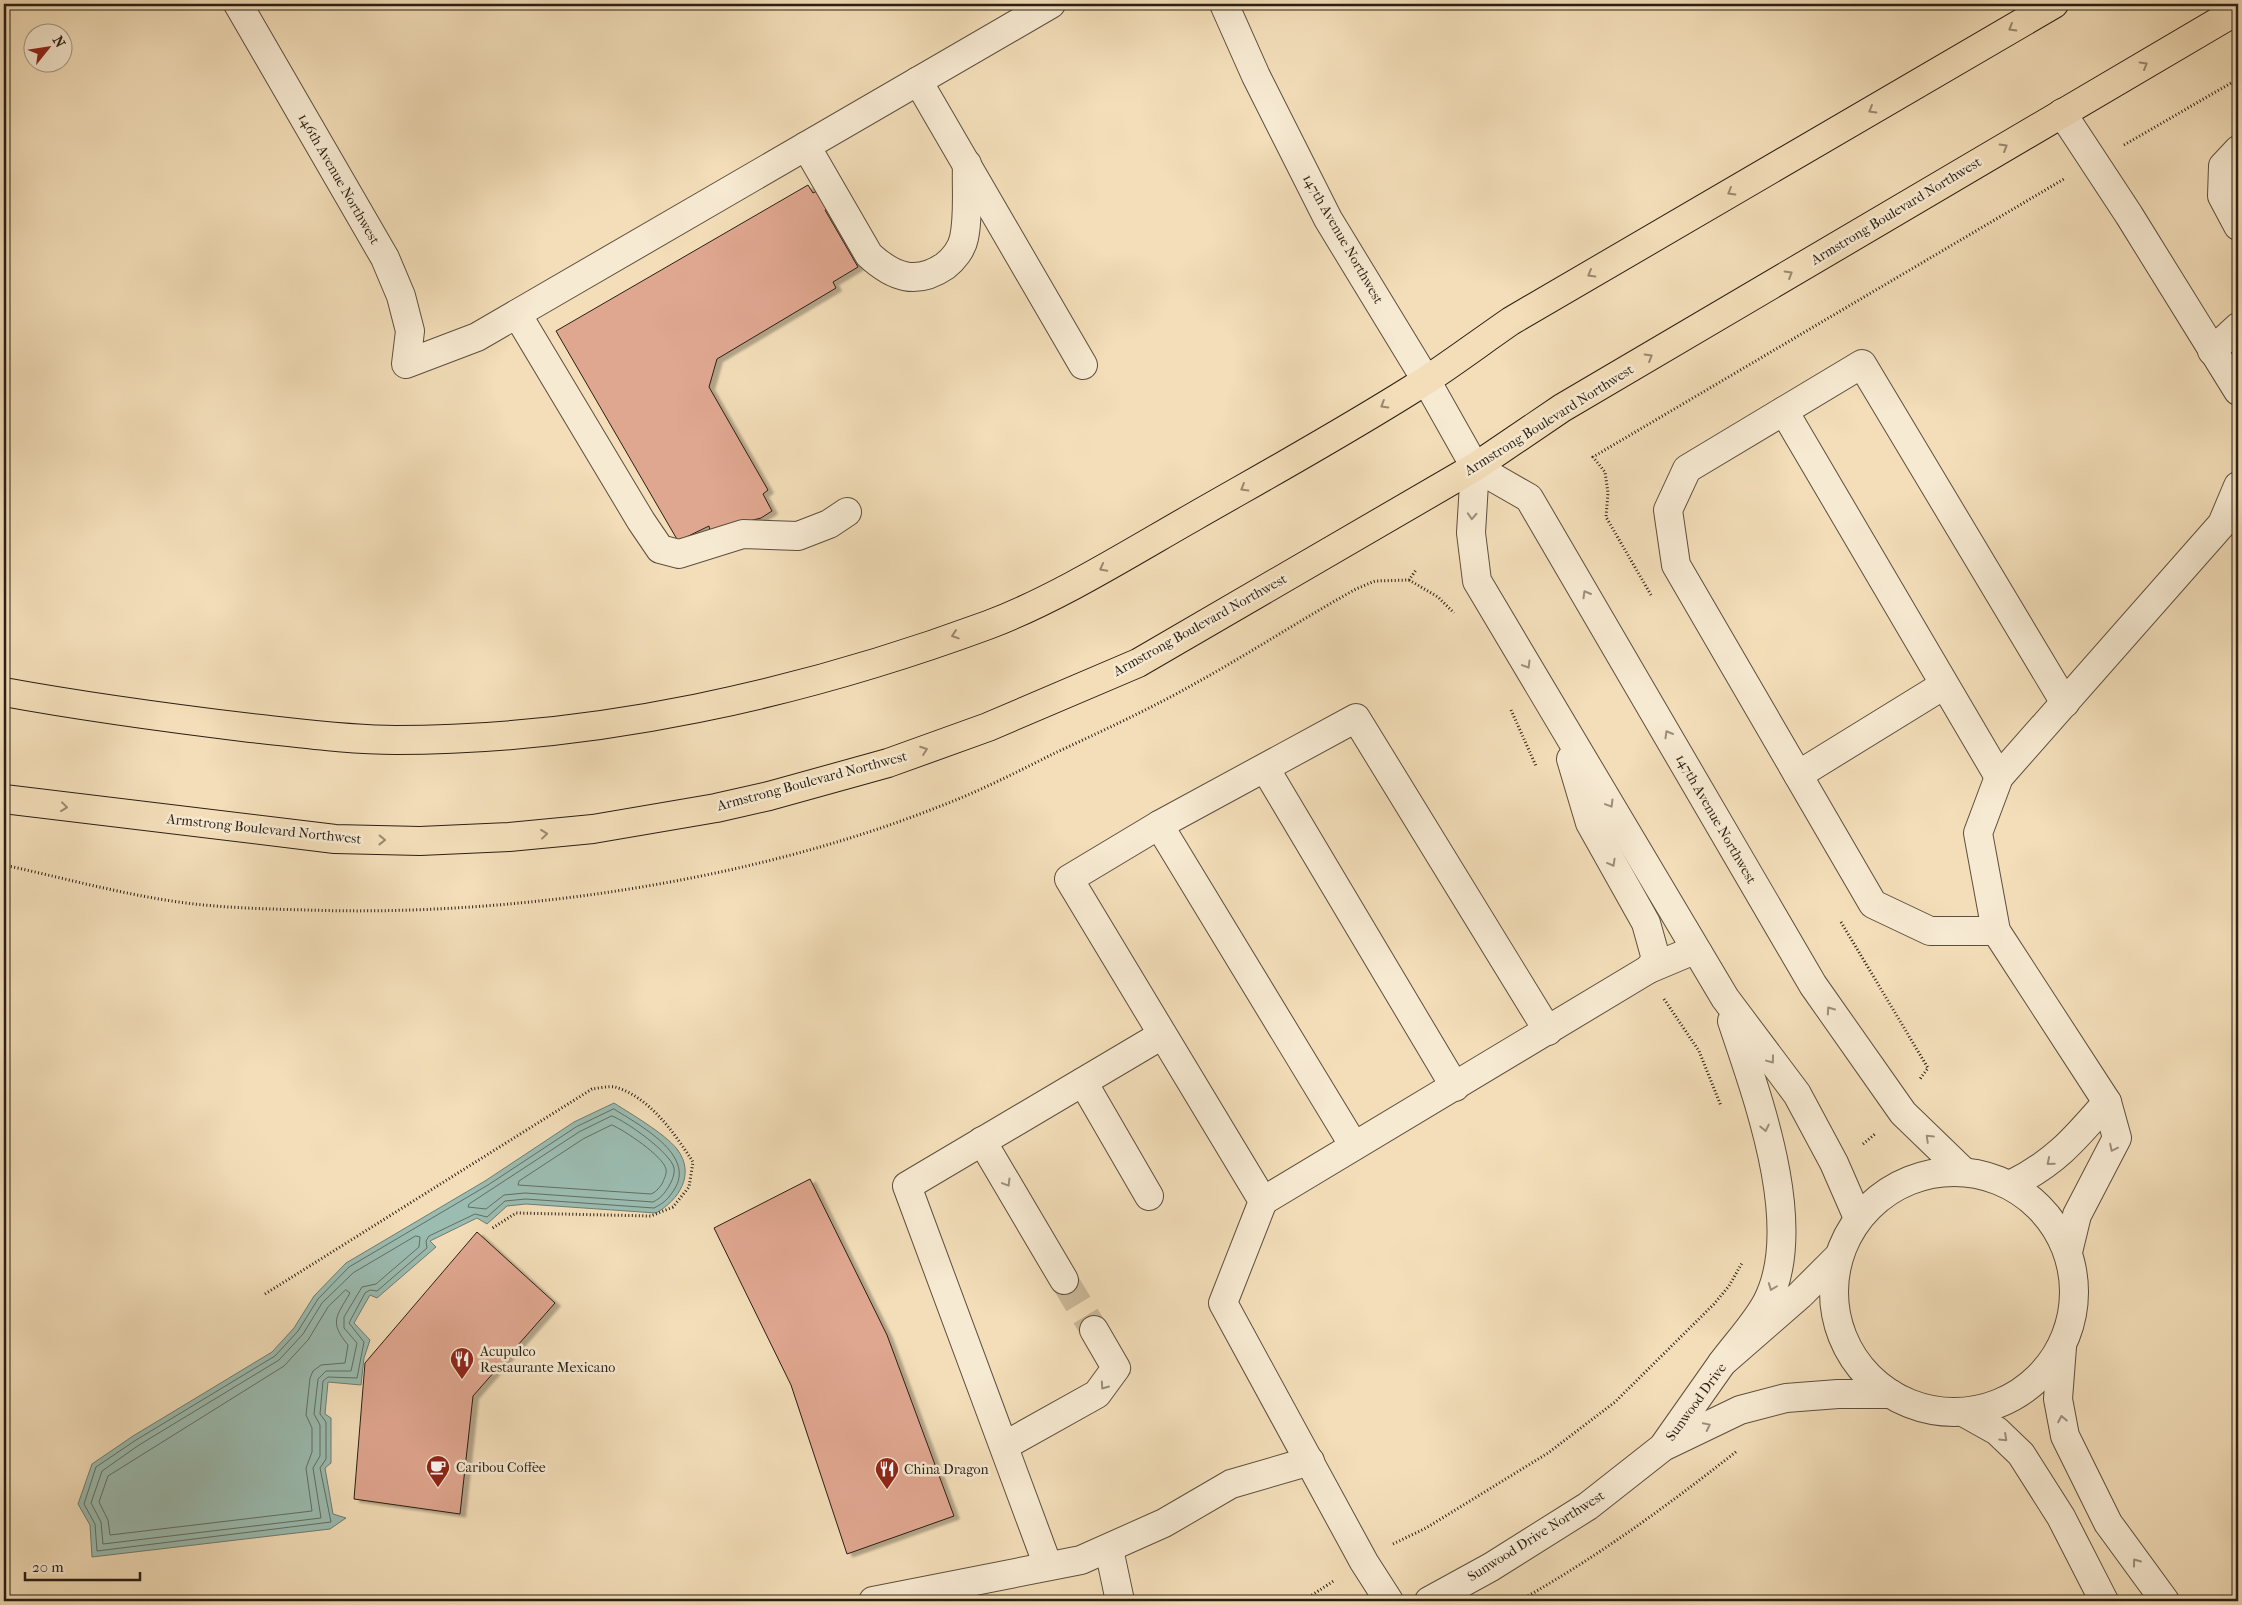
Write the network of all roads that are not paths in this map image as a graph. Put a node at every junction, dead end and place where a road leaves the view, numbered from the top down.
1 (238, 4) edge
2 (1051, 4) edge
3 (1224, 4) edge
4 (2054, 4) edge
5 (2238, 10) edge
6 (918, 81) junction
7 (2062, 113) junction
8 (806, 146) junction
9 (2238, 150) edge
10 (967, 164) junction
11 (2238, 226) edge
12 (517, 314) junction
13 (2238, 327) edge
14 (2212, 351) junction
15 (1083, 365) dead end
16 (1426, 380) junction
17 (2238, 391) edge
18 (1784, 411) junction
19 (1475, 467) junction
20 (2238, 486) edge
21 (847, 512) dead end
22 (1944, 685) junction
23 (4, 692) edge
24 (2065, 703) junction
25 (1560, 720) junction
26 (1266, 768) junction
27 (1798, 775) junction
28 (1999, 777) junction
29 (10, 800) edge
30 (1159, 826) junction
31 (1996, 930) junction
32 (1698, 953) junction
33 (1649, 969) junction
34 (1725, 998) junction
35 (1548, 1031) junction
36 (1162, 1034) junction
37 (1083, 1082) junction
38 (1455, 1087) junction
39 (2107, 1102) junction
40 (982, 1141) junction
41 (1354, 1146) junction
42 (1964, 1172) junction
43 (2010, 1185) junction
44 (1149, 1196) dead end
45 (1263, 1200) junction
46 (1858, 1218) junction
47 (2068, 1252) junction
48 (1838, 1257) junction
49 (1064, 1280) tunnel mouth
50 (1094, 1330) tunnel mouth
51 (2063, 1344) junction
52 (1722, 1363) junction
53 (1891, 1394) junction
54 (1963, 1412) junction
55 (1004, 1446) junction
56 (1663, 1447) junction
57 (1310, 1461) junction
58 (1109, 1549) junction
59 (1048, 1566) junction
60 (873, 1601) edge
61 (1120, 1601) edge
62 (1389, 1601) edge
63 (1429, 1601) edge
64 (2104, 1601) edge
65 (2165, 1601) edge

1 - 12 street, 146th Avenue Northwest
2 - 6 street
3 - 16 street, 147th Avenue Northwest
4 -> 16 main road
7 -> 5 main road, Armstrong Boulevard Northwest
6 - 8 street
6 - 10 street
7 - 14 street
19 -> 7 main road, Armstrong Boulevard Northwest
8 - 10 street
8 - 12 street
9 - 11 street
10 - 15 street
12 - 21 street
13 - 14 street
14 - 17 street
16 - 19 street, 147th Avenue Northwest
16 -> 23 main road
18 - 22 street
18 - 24 street
18 - 27 street
19 -> 25 street
29 -> 19 main road, Armstrong Boulevard Northwest
42 -> 19 street, 147th Avenue Northwest
20 - 24 street
22 - 27 street
22 - 28 street
24 - 28 street
25 -> 32 street
25 -> 33 street
26 - 30 street
26 - 35 street
26 - 38 street
27 - 31 street
28 - 31 street
30 - 36 street
30 - 41 street
31 - 39 street
32 - 33 street
32 - 34 street
33 - 35 street
34 -> 46 street
34 -> 52 street
35 - 38 street
36 - 37 street
36 - 45 street
37 - 40 street
37 - 44 street
38 - 41 street
39 -> 43 street
39 -> 47 street
40 -> 49 street
40 - 55 street
41 - 45 street
42 - 43 street
42 - 46 street
43 - 47 street
45 - 57 street
46 - 48 street
47 - 51 street
48 - 52 street, Sunwood Drive
48 - 53 street
50 -> 55 street
51 - 54 street
65 -> 51 street
52 - 56 street, Sunwood Drive
53 - 54 street
56 -> 53 street, Sunwood Drive
54 -> 64 street
55 - 59 street
56 - 63 street, Sunwood Drive Northwest
57 - 58 street
57 - 62 street
58 - 59 street
58 - 61 street
59 - 60 street

